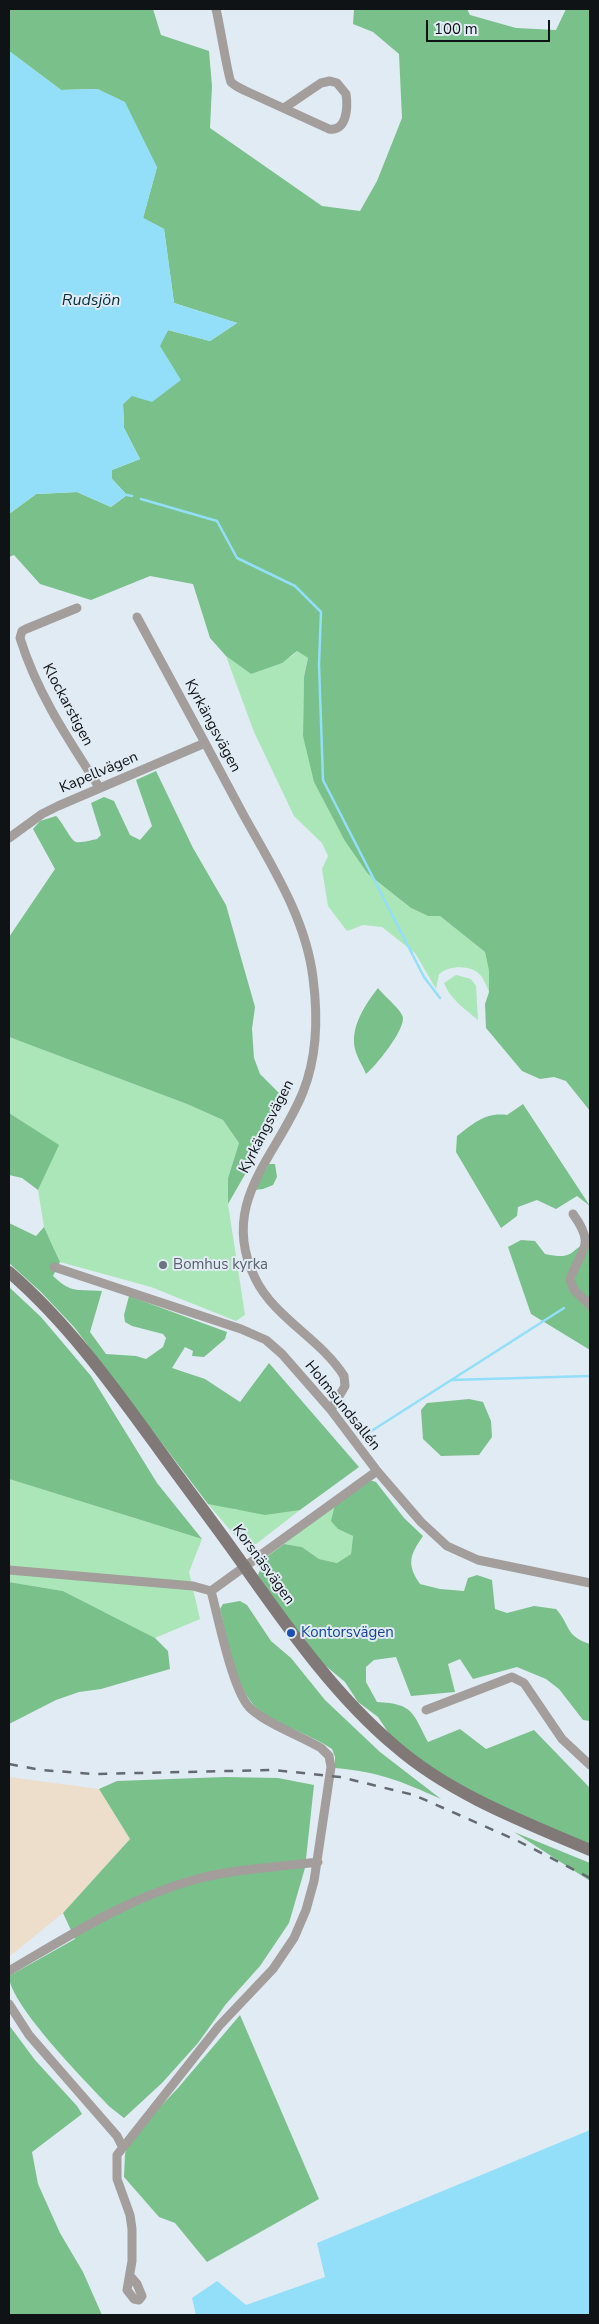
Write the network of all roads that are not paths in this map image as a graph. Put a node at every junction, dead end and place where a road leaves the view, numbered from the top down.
1 (216, 9) edge
2 (284, 108) junction
3 (77, 608) dead end
4 (137, 617) dead end
5 (205, 743) junction
6 (99, 787) junction
7 (9, 838) edge
8 (573, 1214) dead end
9 (54, 1267) dead end
10 (9, 1272) edge
11 (590, 1305) edge
12 (331, 1410) junction
13 (377, 1471) junction
14 (245, 1567) junction
15 (9, 1570) edge
16 (590, 1582) edge
17 (211, 1591) junction
18 (426, 1710) dead end
19 (590, 1765) edge
20 (590, 1850) edge
21 (318, 1862) junction
22 (9, 1971) edge
23 (9, 2004) edge
24 (122, 2146) junction
25 (131, 2277) dead end

1 - 2 street
2 - 2 street
3 - 6 street, Klockarstigen
4 - 5 street, Kyrkängsvägen
5 - 6 street, Kapellvägen
5 - 12 street, Kyrkängsvägen
6 - 7 street, Kapellvägen
8 - 11 street
9 - 12 street, Holmsundsallén
10 - 14 street, Korsnäsvägen
12 - 13 street, Holmsundsallén
13 - 14 street
13 - 16 street, Holmsundsallén
14 - 17 street
14 - 20 street, Korsnäsvägen
15 - 17 street
17 - 21 street
18 - 19 street
21 - 22 street
21 - 24 street
23 - 24 street
24 - 25 street

